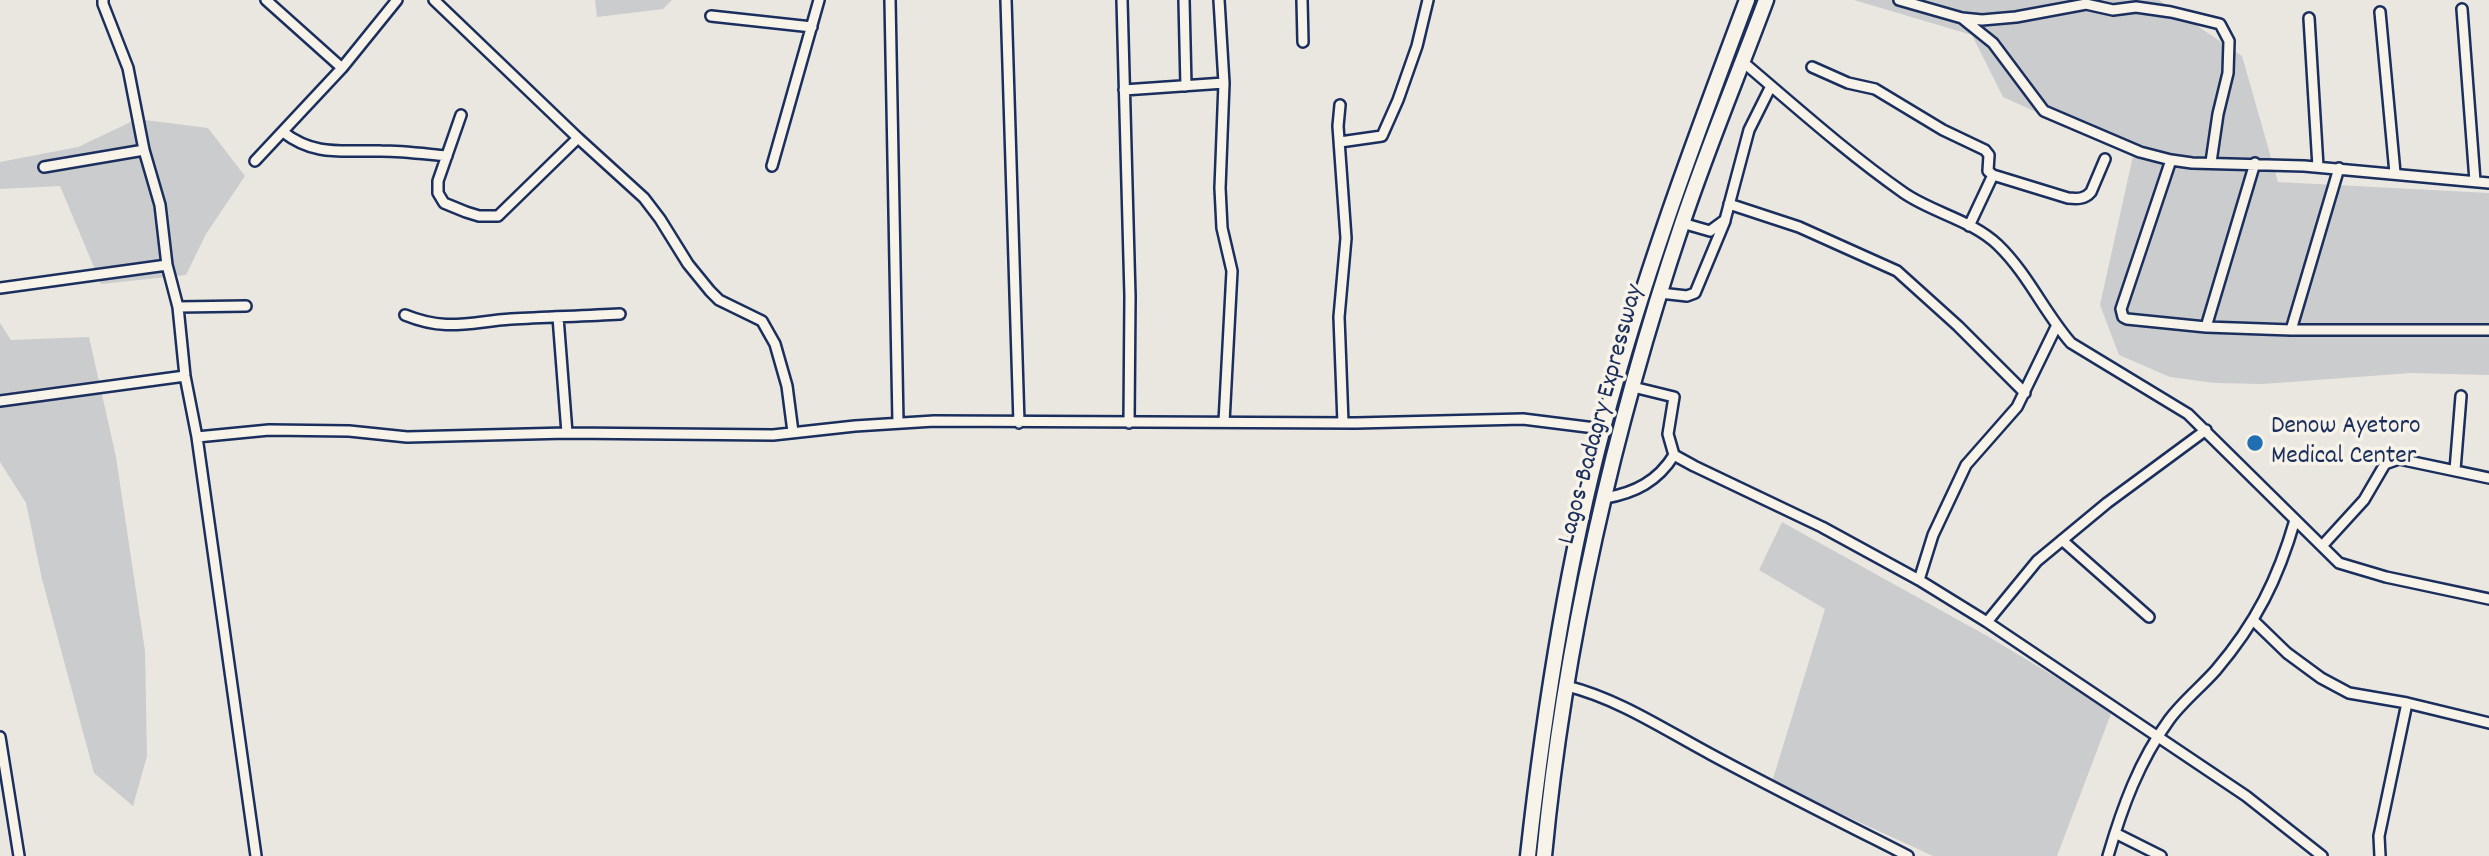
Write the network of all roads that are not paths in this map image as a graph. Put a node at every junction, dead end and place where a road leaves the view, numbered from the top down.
1 (103, 0) edge
2 (266, 0) edge
3 (397, 0) edge
4 (434, 0) edge
5 (819, 0) edge
6 (890, 0) edge
7 (1006, 0) edge
8 (1122, 0) edge
9 (1184, 0) edge
10 (1219, 0) edge
11 (1302, 0) edge
12 (1428, 0) edge
13 (1747, 0) edge
14 (1766, 0) edge
15 (1899, 0) edge
16 (2462, 9) dead end
17 (2380, 12) dead end
18 (711, 16) dead end
19 (1962, 18) junction
20 (2309, 18) dead end
21 (812, 27) junction
22 (1303, 42) dead end
23 (1742, 62) junction
24 (1812, 67) dead end
25 (341, 68) junction
26 (1224, 83) junction
27 (1186, 86) junction
28 (1771, 86) junction
29 (1124, 90) junction
30 (1340, 105) dead end
31 (461, 115) dead end
32 (283, 132) junction
33 (578, 138) junction
34 (1340, 142) junction
35 (144, 149) junction
36 (447, 156) junction
37 (2105, 159) dead end
38 (2171, 160) junction
39 (255, 162) dead end
40 (2211, 162) junction
41 (2255, 163) junction
42 (772, 166) dead end
43 (44, 167) dead end
44 (2318, 167) junction
45 (2339, 168) junction
46 (2395, 173) junction
47 (1993, 175) junction
48 (2474, 181) junction
49 (2489, 183) edge
50 (1728, 204) junction
51 (1725, 220) junction
52 (1682, 223) junction
53 (1969, 226) junction
54 (167, 265) junction
55 (0, 288) edge
56 (1661, 293) junction
57 (246, 306) dead end
58 (178, 307) junction
59 (620, 314) dead end
60 (405, 315) dead end
61 (558, 317) junction
62 (2056, 327) junction
63 (2206, 327) junction
64 (2291, 330) junction
65 (2489, 330) edge
66 (185, 376) junction
67 (1633, 387) junction
68 (2025, 393) junction
69 (2461, 396) dead end
70 (0, 401) edge
71 (898, 422) junction
72 (1224, 422) junction
73 (1129, 423) junction
74 (1343, 423) junction
75 (1019, 424) junction
76 (1603, 429) junction
77 (2206, 430) junction
78 (793, 432) junction
79 (567, 433) junction
80 (197, 437) junction
81 (1674, 455) junction
82 (2455, 470) junction
83 (2489, 478) edge
84 (1605, 498) junction
85 (2295, 520) junction
86 (2062, 540) junction
87 (2322, 546) junction
88 (1919, 580) junction
89 (2489, 599) edge
90 (2149, 617) dead end
91 (2254, 621) junction
92 (1987, 622) junction
93 (1567, 686) junction
94 (2407, 703) junction
95 (2489, 723) edge
96 (0, 737) edge
97 (2158, 737) junction
98 (2115, 833) junction
99 (19, 856) edge
100 (256, 856) edge
101 (1528, 856) edge
102 (1544, 856) edge
103 (1908, 856) edge
104 (2108, 856) edge
105 (2161, 856) edge
106 (2320, 856) edge
107 (2380, 856) edge

1 - 35 street
2 - 25 street
3 - 25 street
4 - 33 street
5 - 21 street
6 - 71 street
7 - 75 street
8 - 29 street
9 - 27 street
10 - 26 street
11 - 22 street
12 - 34 street
13 - 76 highway, Lagos-Badagry Expressway
14 - 23 highway, Lagos-Badagry Expressway
15 - 19 street
16 - 48 street
17 - 46 street
18 - 21 street
19 - 38 street
19 - 40 street
20 - 44 street
21 - 42 street
23 - 28 street
23 - 52 highway, Lagos-Badagry Expressway
24 - 47 street
25 - 32 street
26 - 27 street
26 - 72 street
27 - 29 street
28 - 50 street
28 - 53 street
29 - 73 street
30 - 34 street
31 - 36 street
32 - 36 street
32 - 39 street
33 - 36 street
33 - 78 street
34 - 74 street
35 - 43 street
35 - 54 street
37 - 47 street
38 - 40 street
38 - 63 street
40 - 41 street
41 - 44 street
41 - 63 street
44 - 45 street
45 - 46 street
45 - 64 street
46 - 48 street
47 - 53 street
48 - 49 street
50 - 51 street
50 - 68 street
51 - 52 street
51 - 56 street
52 - 56 highway, Lagos-Badagry Expressway
53 - 62 street
54 - 55 street
54 - 58 street
56 - 67 highway, Lagos-Badagry Expressway
57 - 58 street
58 - 66 street
59 - 61 street
60 - 61 street
61 - 79 street
62 - 68 street
62 - 77 street
63 - 64 street
64 - 65 street
66 - 70 street
66 - 80 street
67 - 81 street
67 - 84 highway, Lagos-Badagry Expressway
68 - 88 street
69 - 82 street
71 - 75 street
71 - 78 street
72 - 73 street
72 - 74 street
73 - 75 street
74 - 76 street
76 - 101 highway, Lagos-Badagry Expressway
77 - 85 street
77 - 86 street
78 - 79 street
79 - 80 street
80 - 100 street
81 - 84 street
81 - 88 street
82 - 83 street
82 - 87 street
84 - 93 highway, Lagos-Badagry Expressway
85 - 87 street
85 - 91 street
86 - 90 street
86 - 92 street
87 - 89 street
88 - 92 street
91 - 94 street
91 - 97 street
92 - 97 street
93 - 102 highway, Lagos-Badagry Expressway
93 - 103 street
94 - 95 street
94 - 107 street
96 - 99 street
97 - 98 street
97 - 106 street
98 - 104 street
98 - 105 street

